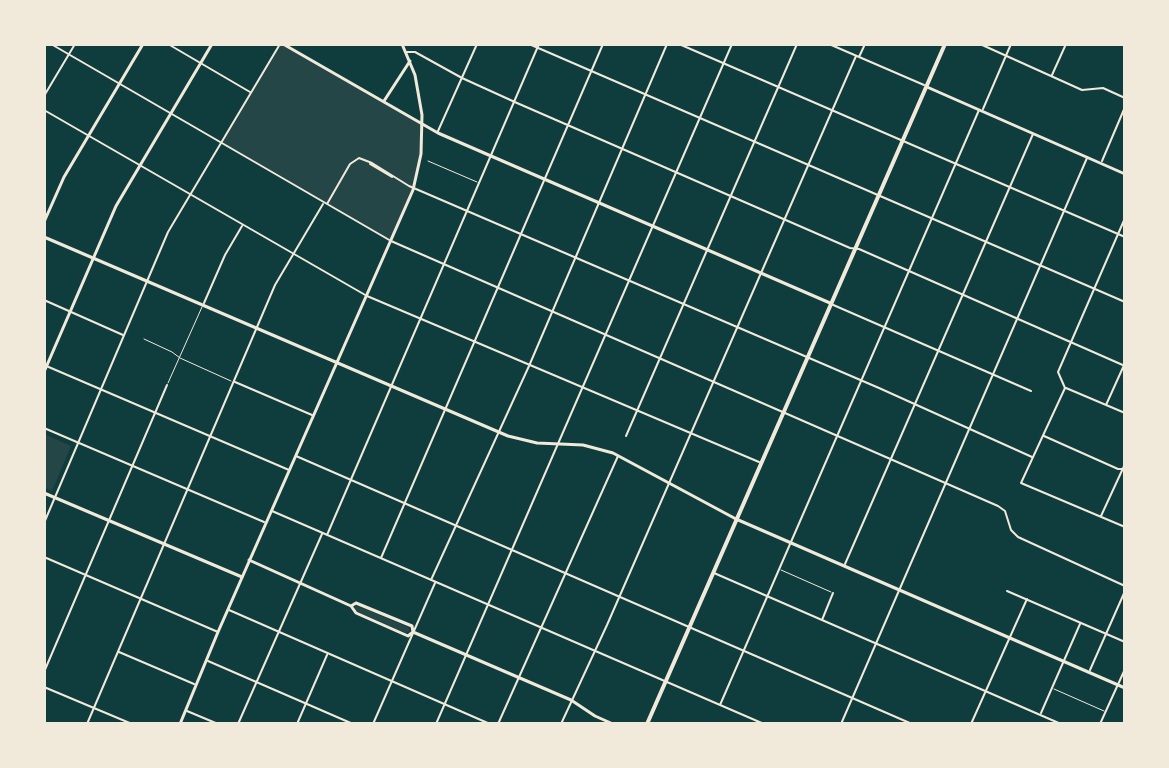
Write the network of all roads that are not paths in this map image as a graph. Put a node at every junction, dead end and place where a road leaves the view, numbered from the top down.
1 (51, 44) edge
2 (75, 44) edge
3 (143, 44) edge
4 (168, 44) edge
5 (212, 44) edge
6 (281, 44) edge
7 (402, 44) edge
8 (477, 44) edge
9 (529, 44) edge
10 (603, 44) edge
11 (667, 44) edge
12 (679, 44) edge
13 (732, 44) edge
14 (797, 44) edge
15 (829, 44) edge
16 (865, 44) edge
17 (945, 44) edge
18 (980, 44) edge
19 (1011, 44) edge
20 (1066, 44) edge
21 (538, 46) edge
22 (406, 52) junction
23 (69, 54) junction
24 (858, 56) junction
25 (1006, 56) junction
26 (410, 61) junction
27 (200, 63) junction
28 (723, 63) junction
29 (591, 71) junction
30 (1052, 76) junction
31 (462, 78) junction
32 (120, 84) junction
33 (778, 86) junction
34 (926, 86) junction
35 (251, 93) junction
36 (646, 94) junction
37 (44, 96) edge
38 (1125, 98) edge
39 (383, 102) junction
40 (514, 102) junction
41 (1125, 107) edge
42 (981, 109) junction
43 (44, 110) edge
44 (832, 110) junction
45 (171, 114) junction
46 (700, 117) junction
47 (423, 125) junction
48 (568, 125) junction
49 (438, 133) junction
50 (1033, 133) junction
51 (89, 135) junction
52 (754, 140) junction
53 (902, 140) junction
54 (222, 144) junction
55 (623, 148) junction
56 (490, 156) junction
57 (1088, 157) junction
58 (428, 161) dead end
59 (956, 163) junction
60 (1101, 163) junction
61 (140, 164) junction
62 (809, 164) junction
63 (676, 172) junction
64 (1125, 174) edge
65 (544, 179) junction
66 (479, 183) junction
67 (1010, 186) junction
68 (413, 187) junction
69 (879, 194) junction
70 (190, 195) junction
71 (730, 195) junction
72 (599, 203) junction
73 (325, 204) junction
74 (468, 209) junction
75 (1064, 210) junction
76 (932, 217) junction
77 (1125, 218) edge
78 (784, 219) junction
79 (44, 222) edge
80 (242, 225) junction
81 (653, 226) junction
82 (522, 233) junction
83 (1118, 234) junction
84 (44, 237) edge
85 (1125, 237) edge
86 (391, 241) junction
87 (987, 241) junction
88 (855, 248) junction
89 (707, 250) junction
90 (293, 254) junction
91 (576, 257) junction
92 (94, 258) junction
93 (1040, 264) junction
94 (444, 265) junction
95 (908, 271) junction
96 (761, 273) junction
97 (629, 279) junction
98 (146, 281) junction
99 (498, 288) junction
100 (1094, 288) junction
101 (963, 294) junction
102 (367, 296) junction
103 (44, 300) edge
104 (1125, 302) edge
105 (683, 303) junction
106 (830, 303) junction
107 (203, 305) junction
108 (70, 312) junction
109 (552, 312) junction
110 (421, 318) junction
111 (1016, 318) junction
112 (737, 327) junction
113 (884, 327) junction
114 (257, 328) junction
115 (605, 334) junction
116 (123, 335) junction
117 (144, 339) dead end
118 (475, 342) junction
119 (1071, 342) junction
120 (938, 351) junction
121 (807, 357) junction
122 (180, 358) junction
123 (659, 358) junction
124 (336, 363) junction
125 (45, 365) edge
126 (1125, 365) edge
127 (529, 366) junction
128 (44, 372) edge
129 (992, 374) junction
130 (861, 380) junction
131 (714, 381) junction
132 (234, 382) junction
133 (167, 385) joint
134 (391, 386) junction
135 (582, 387) junction
136 (1065, 388) junction
137 (101, 389) junction
138 (1031, 391) dead end
139 (915, 404) junction
140 (1106, 405) junction
141 (445, 409) junction
142 (637, 411) junction
143 (783, 412) junction
144 (155, 413) junction
145 (1125, 413) edge
146 (312, 415) junction
147 (969, 427) junction
148 (44, 428) edge
149 (499, 432) junction
150 (691, 434) junction
151 (837, 435) junction
152 (210, 436) junction
153 (626, 436) dead end
154 (1042, 436) junction
155 (78, 443) junction
156 (558, 444) junction
157 (618, 455) junction
158 (295, 456) junction
159 (1032, 457) junction
160 (892, 458) junction
161 (761, 463) junction
162 (1125, 464) edge
163 (132, 467) junction
164 (1124, 469) edge
165 (289, 470) junction
166 (350, 479) junction
167 (670, 482) junction
168 (945, 482) junction
169 (186, 490) junction
170 (44, 493) edge
171 (54, 497) junction
172 (404, 503) junction
173 (271, 510) junction
174 (1101, 516) junction
175 (736, 519) junction
176 (109, 521) junction
177 (44, 523) edge
178 (265, 523) junction
179 (456, 526) junction
180 (1125, 527) edge
181 (324, 534) junction
182 (790, 543) junction
183 (163, 544) junction
184 (510, 549) junction
185 (44, 557) edge
186 (381, 558) junction
187 (249, 560) junction
188 (845, 566) junction
189 (779, 569) junction
190 (564, 573) junction
191 (713, 573) junction
192 (85, 575) junction
193 (242, 577) junction
194 (433, 581) junction
195 (300, 583) junction
196 (1125, 589) edge
197 (899, 590) junction
198 (1007, 591) dead end
199 (833, 593) joint
200 (620, 597) junction
201 (767, 597) junction
202 (140, 599) junction
203 (1027, 599) junction
204 (487, 603) junction
205 (351, 606) junction
206 (228, 610) junction
207 (822, 620) junction
208 (1080, 623) junction
209 (541, 626) junction
210 (689, 627) junction
211 (218, 632) junction
212 (413, 632) junction
213 (279, 633) junction
214 (1105, 633) junction
215 (1009, 638) junction
216 (1125, 642) edge
217 (875, 644) junction
218 (594, 650) junction
219 (118, 651) junction
220 (743, 651) junction
221 (328, 654) junction
222 (467, 655) junction
223 (206, 660) junction
224 (1063, 662) junction
225 (1125, 669) edge
226 (44, 672) edge
227 (1089, 673) junction
228 (520, 677) junction
229 (257, 682) junction
230 (392, 682) junction
231 (665, 682) junction
232 (195, 685) junction
233 (1118, 685) junction
234 (44, 687) edge
235 (1052, 687) junction
236 (1125, 688) edge
237 (985, 691) junction
238 (852, 698) junction
239 (571, 700) junction
240 (306, 704) junction
241 (445, 704) junction
242 (720, 705) junction
243 (94, 708) junction
244 (186, 710) junction
245 (1106, 711) junction
246 (1040, 715) junction
247 (87, 724) edge
248 (132, 724) edge
249 (180, 724) edge
250 (218, 724) edge
251 (238, 724) edge
252 (297, 724) edge
253 (353, 724) edge
254 (373, 724) edge
255 (436, 724) edge
256 (490, 724) edge
257 (498, 724) edge
258 (561, 724) edge
259 (613, 724) edge
260 (647, 724) edge
261 (764, 724) edge
262 (841, 724) edge
263 (912, 724) edge
264 (971, 724) edge
265 (1061, 724) edge
266 (1100, 724) edge

1 - 23 street
2 - 23 street
3 - 32 main road
4 - 27 street
5 - 27 main road
6 - 35 street
6 - 39 main road
7 - 22 main road
8 - 31 street
9 - 21 street
10 - 29 street
11 - 36 street
12 - 28 street
13 - 28 street
14 - 33 street
15 - 24 street
16 - 24 street
17 - 34 main road
18 - 25 street
19 - 25 street
20 - 30 street
21 - 29 street
21 - 40 street
22 - 26 main road
22 - 31 street
23 - 32 street
23 - 37 street
24 - 34 street
24 - 44 street
25 - 30 street
25 - 42 street
26 - 39 main road
26 - 47 main road
27 - 35 street
27 - 45 main road
28 - 33 street
28 - 46 street
29 - 36 street
29 - 48 street
30 - 38 street
31 - 40 street
31 - 49 street
32 - 45 street
32 - 51 main road
33 - 44 street
33 - 52 street
34 - 42 main road
34 - 53 main road
35 - 54 street
36 - 46 street
36 - 55 street
39 - 47 main road
40 - 48 street
40 - 56 street
41 - 60 street
42 - 50 main road
42 - 59 street
43 - 51 street
44 - 53 street
44 - 62 street
45 - 54 street
45 - 61 main road
46 - 52 street
46 - 63 street
47 - 49 main road
47 - 68 main road
48 - 55 street
48 - 65 street
49 - 56 main road
50 - 57 main road
50 - 67 street
51 - 61 street
51 - 79 main road
52 - 62 street
52 - 71 street
53 - 59 street
53 - 69 main road
54 - 70 street
54 - 73 street
55 - 63 street
55 - 72 street
56 - 65 main road
56 - 66 street
57 - 60 main road
57 - 75 street
58 - 66 lane
59 - 67 street
59 - 76 street
60 - 64 main road
61 - 70 street
61 - 92 main road
62 - 69 street
62 - 78 street
63 - 71 street
63 - 81 street
65 - 72 main road
65 - 82 street
66 - 74 street
67 - 75 street
67 - 87 street
68 - 73 street
68 - 74 street
68 - 86 main road
69 - 76 street
69 - 88 main road
70 - 80 street
70 - 98 street
71 - 78 street
71 - 89 street
72 - 81 main road
72 - 91 street
73 - 86 street
73 - 90 street
74 - 82 street
74 - 94 street
75 - 83 street
75 - 93 street
76 - 87 street
76 - 95 street
77 - 83 street
78 - 88 street
78 - 96 street
80 - 90 street
80 - 107 street
81 - 89 main road
81 - 97 street
82 - 91 street
82 - 99 street
83 - 85 street
83 - 100 street
84 - 92 main road
86 - 94 street
86 - 102 main road
87 - 93 street
87 - 101 street
88 - 95 street
88 - 106 main road
89 - 96 main road
89 - 105 street
90 - 102 street
90 - 114 street
91 - 97 street
91 - 109 street
92 - 98 main road
92 - 108 main road
93 - 100 street
93 - 111 street
94 - 99 street
94 - 110 street
95 - 101 street
95 - 113 street
96 - 106 main road
96 - 112 street
97 - 105 street
97 - 115 street
98 - 107 main road
98 - 116 street
99 - 109 street
99 - 118 street
100 - 104 street
100 - 119 street
101 - 111 street
101 - 120 street
102 - 110 street
102 - 124 main road
103 - 108 street
105 - 112 street
105 - 123 street
106 - 113 street
106 - 121 main road
107 - 114 main road
107 - 122 lane
108 - 116 street
108 - 125 main road
109 - 115 street
109 - 127 street
110 - 118 street
110 - 134 street
111 - 119 street
111 - 129 street
112 - 121 street
112 - 131 street
113 - 120 street
113 - 130 street
114 - 124 main road
114 - 132 street
115 - 123 street
115 - 135 street
116 - 137 street
117 - 122 lane
118 - 127 street
118 - 141 street
119 - 126 street
119 - 136 street
120 - 129 street
120 - 139 street
121 - 130 street
121 - 143 main road
122 - 132 lane
122 - 133 lane
123 - 131 street
123 - 142 street
124 - 134 main road
124 - 146 main road
125 - 128 main road
125 - 137 street
126 - 140 street
127 - 135 street
127 - 149 street
129 - 138 street
129 - 147 street
130 - 139 street
130 - 151 street
131 - 143 street
131 - 150 street
132 - 146 street
132 - 152 street
133 - 144 street
134 - 141 main road
134 - 166 street
135 - 142 street
135 - 156 street
136 - 140 street
136 - 154 street
137 - 144 street
137 - 155 street
139 - 147 street
139 - 160 street
140 - 145 street
141 - 149 main road
141 - 172 street
142 - 150 street
142 - 153 street
143 - 151 street
143 - 161 main road
144 - 152 street
144 - 163 street
146 - 158 main road
147 - 159 street
147 - 168 street
148 - 155 street
149 - 156 main road
149 - 179 street
150 - 161 street
150 - 167 street
151 - 160 street
151 - 182 street
152 - 165 street
152 - 169 street
154 - 159 street
154 - 164 street
155 - 163 street
155 - 171 street
156 - 157 main road
156 - 184 street
157 - 167 main road
157 - 190 street
158 - 165 main road
158 - 166 street
159 - 174 street
160 - 168 street
160 - 188 street
161 - 175 main road
162 - 164 street
163 - 169 street
163 - 176 street
164 - 174 street
165 - 173 main road
166 - 172 street
166 - 181 street
167 - 175 main road
167 - 200 street
168 - 196 street
168 - 197 street
169 - 178 street
169 - 183 street
170 - 171 main road
171 - 176 main road
171 - 177 street
172 - 179 street
172 - 186 street
173 - 178 main road
173 - 181 street
174 - 180 street
175 - 182 main road
175 - 191 main road
176 - 183 main road
176 - 192 street
178 - 187 main road
179 - 184 street
179 - 194 street
181 - 186 street
181 - 195 street
182 - 188 main road
182 - 189 street
183 - 193 main road
183 - 202 street
184 - 190 street
184 - 204 street
185 - 192 street
186 - 194 street
187 - 193 main road
187 - 195 main road
188 - 197 main road
189 - 199 lane
189 - 201 street
190 - 200 street
190 - 209 street
191 - 201 street
191 - 210 main road
192 - 202 street
192 - 226 street
193 - 206 main road
194 - 204 street
194 - 212 street
195 - 205 main road
195 - 213 street
196 - 214 street
197 - 215 main road
197 - 217 street
198 - 203 street
199 - 207 street
200 - 210 street
200 - 218 street
201 - 207 street
201 - 220 street
202 - 211 street
202 - 219 street
203 - 208 street
203 - 215 street
204 - 209 street
204 - 222 street
205 - 212 main road
205 - 212 main road
206 - 211 main road
206 - 213 street
207 - 217 street
208 - 214 street
208 - 224 street
209 - 218 street
209 - 228 street
210 - 220 street
210 - 231 main road
211 - 223 main road
212 - 222 main road
212 - 230 street
213 - 221 street
213 - 229 street
214 - 216 street
214 - 227 street
215 - 224 main road
215 - 237 street
217 - 237 street
217 - 238 street
218 - 231 street
218 - 239 street
219 - 232 street
219 - 243 street
220 - 238 street
220 - 242 street
221 - 230 street
221 - 240 street
222 - 228 main road
222 - 241 street
223 - 229 street
223 - 232 main road
224 - 227 main road
224 - 235 street
225 - 233 street
227 - 233 main road
228 - 239 main road
228 - 257 street
229 - 240 street
229 - 251 street
230 - 241 street
230 - 254 street
231 - 242 street
231 - 260 main road
232 - 244 main road
233 - 236 main road
233 - 245 street
234 - 243 street
235 - 245 lane
235 - 246 street
237 - 246 street
237 - 264 street
238 - 262 street
238 - 263 street
239 - 258 street
239 - 259 main road
240 - 252 street
240 - 253 street
241 - 255 street
241 - 256 street
242 - 261 street
243 - 247 street
243 - 248 street
244 - 249 main road
244 - 250 street
245 - 266 street
246 - 265 street

